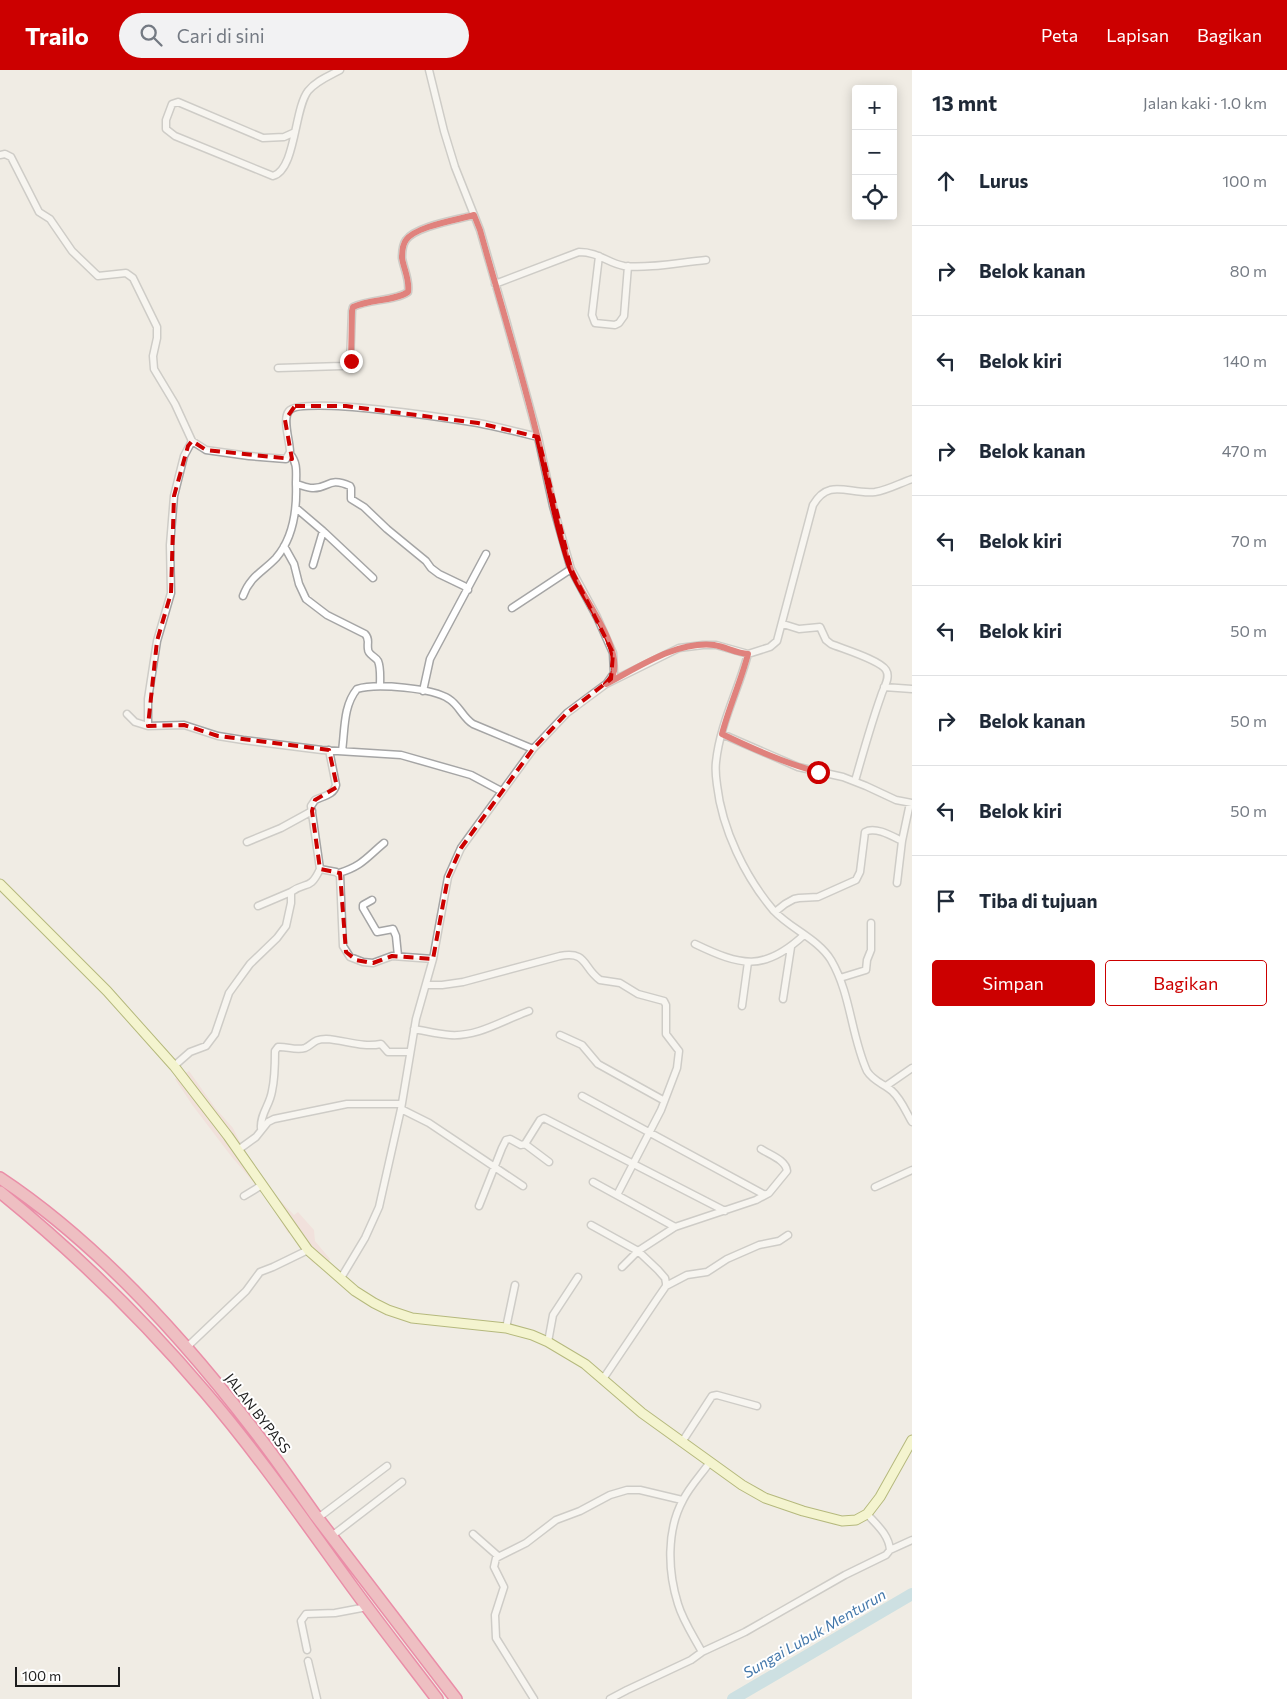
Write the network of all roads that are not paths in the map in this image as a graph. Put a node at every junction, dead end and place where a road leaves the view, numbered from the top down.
1 (340, 70) edge
2 (429, 70) edge
3 (295, 132) junction
4 (0, 155) edge
5 (474, 215) junction
6 (599, 256) junction
7 (706, 260) dead end
8 (628, 266) junction
9 (495, 284) junction
10 (278, 368) dead end
11 (538, 437) junction
12 (192, 441) junction
13 (290, 454) junction
14 (912, 479) edge
15 (296, 484) junction
16 (296, 508) junction
17 (323, 531) junction
18 (284, 546) junction
19 (486, 554) dead end
20 (313, 565) dead end
21 (571, 569) junction
22 (374, 578) dead end
23 (468, 590) junction
24 (243, 596) dead end
25 (512, 608) dead end
26 (783, 624) junction
27 (748, 654) junction
28 (606, 684) junction
29 (380, 686) junction
30 (884, 687) junction
31 (912, 689) edge
32 (423, 691) junction
33 (127, 714) dead end
34 (148, 726) junction
35 (722, 734) junction
36 (533, 749) junction
37 (329, 750) junction
38 (342, 751) junction
39 (855, 781) junction
40 (501, 791) junction
41 (911, 803) edge
42 (312, 811) junction
43 (902, 841) junction
44 (247, 842) dead end
45 (384, 843) dead end
46 (320, 869) junction
47 (338, 872) junction
48 (897, 883) dead end
49 (0, 884) edge
50 (291, 892) junction
51 (372, 900) dead end
52 (258, 906) dead end
53 (775, 912) junction
54 (871, 923) dead end
55 (804, 935) junction
56 (695, 944) dead end
57 (791, 947) junction
58 (398, 956) junction
59 (433, 959) junction
60 (748, 962) junction
61 (840, 978) junction
62 (427, 985) junction
63 (783, 999) dead end
64 (742, 1006) dead end
65 (529, 1011) dead end
66 (414, 1029) junction
67 (560, 1035) dead end
68 (410, 1052) junction
69 (174, 1066) junction
70 (912, 1068) edge
71 (886, 1086) junction
72 (582, 1096) dead end
73 (664, 1100) junction
74 (401, 1107) junction
75 (912, 1122) edge
76 (262, 1128) junction
77 (648, 1133) junction
78 (525, 1144) junction
79 (761, 1149) dead end
80 (238, 1150) junction
81 (549, 1162) dead end
82 (633, 1162) junction
83 (494, 1166) junction
84 (912, 1170) edge
85 (0, 1178) edge
86 (593, 1182) dead end
87 (262, 1185) junction
88 (523, 1186) dead end
89 (875, 1187) dead end
90 (0, 1192) edge
91 (617, 1195) junction
92 (764, 1195) junction
93 (244, 1196) dead end
94 (480, 1206) dead end
95 (725, 1211) junction
96 (591, 1225) dead end
97 (675, 1227) junction
98 (788, 1235) dead end
99 (308, 1250) junction
100 (638, 1251) junction
101 (622, 1268) dead end
102 (578, 1277) dead end
103 (341, 1278) junction
104 (515, 1285) dead end
105 (666, 1286) junction
106 (506, 1328) junction
107 (548, 1342) junction
108 (186, 1348) junction
109 (603, 1379) junction
110 (757, 1406) dead end
111 (256, 1433) junction
112 (912, 1440) edge
113 (245, 1441) junction
114 (682, 1442) junction
115 (710, 1462) junction
116 (387, 1466) dead end
117 (402, 1482) dead end
118 (682, 1500) junction
119 (867, 1514) junction
120 (318, 1518) junction
121 (473, 1534) dead end
122 (333, 1535) junction
123 (912, 1540) edge
124 (890, 1550) junction
125 (498, 1556) junction
126 (367, 1607) junction
127 (306, 1650) dead end
128 (702, 1652) junction
129 (308, 1661) dead end
130 (317, 1699) edge
131 (437, 1699) edge
132 (456, 1699) edge
133 (534, 1699) edge
134 (610, 1699) edge

1 - 3 street
2 - 5 street
3 - 3 street
4 - 12 street
5 - 9 street
5 - 10 street
6 - 8 street
6 - 8 street
6 - 9 street
7 - 8 street
9 - 11 street
11 - 13 street
11 - 21 street
12 - 13 street
12 - 34 street
13 - 15 street
14 - 26 street
15 - 16 street
15 - 23 street
16 - 17 street
16 - 18 street
17 - 20 street
17 - 22 street
18 - 24 street
18 - 29 street
19 - 23 street
21 - 25 street
21 - 28 street
23 - 32 street
26 - 27 street
26 - 30 street
27 - 28 street
27 - 35 street
28 - 36 street
29 - 32 street
29 - 38 street
30 - 31 street
30 - 39 street
32 - 36 street
33 - 34 street
34 - 37 street
35 - 39 street
35 - 53 street
36 - 40 street
37 - 38 street
37 - 42 street
38 - 40 street
39 - 41 street
40 - 59 street
41 - 43 street
42 - 44 street
42 - 46 street
43 - 48 street
43 - 53 street
45 - 47 street
46 - 47 street
46 - 50 street
47 - 58 street
49 - 69 street
50 - 52 street
50 - 69 street
51 - 58 street
53 - 55 street
54 - 61 street
55 - 57 street
55 - 61 street
56 - 60 street
57 - 60 street
57 - 63 street
58 - 59 street
59 - 62 street
60 - 64 street
61 - 71 street
62 - 66 street
62 - 73 street
65 - 66 street
66 - 68 street
67 - 73 street
68 - 74 street
68 - 76 street
69 - 80 street
70 - 71 street
71 - 75 street
72 - 77 street
73 - 77 street
74 - 76 street
74 - 83 street
74 - 103 street
76 - 80 street
77 - 82 street
77 - 92 street
78 - 81 street
78 - 82 street
78 - 83 street
79 - 92 street
80 - 87 street
82 - 91 street
82 - 95 street
83 - 88 street
83 - 94 street
84 - 89 street
85 - 108 highway, JALAN BYPASS
86 - 91 street
87 - 93 street
87 - 99 street
90 - 113 highway, JALAN BYPASS
91 - 97 street
92 - 95 street
95 - 97 street
96 - 100 street
97 - 100 street
98 - 105 street
99 - 103 street
99 - 108 street
100 - 101 street
100 - 105 street
102 - 107 street
103 - 106 street
104 - 106 street
105 - 109 street
106 - 107 street
107 - 109 street
108 - 111 highway, JALAN BYPASS
109 - 114 street
110 - 114 street
111 - 113 highway
111 - 120 highway, JALAN BYPASS
112 - 119 street
113 - 126 highway, JALAN BYPASS
114 - 115 street
115 - 118 street
115 - 119 street
116 - 120 street
117 - 122 street
118 - 125 street
118 - 128 street
119 - 124 street
120 - 122 highway, JALAN BYPASS
121 - 125 street
122 - 132 highway, JALAN BYPASS
123 - 124 street
124 - 128 street
125 - 133 street
126 - 127 street
126 - 131 highway, JALAN BYPASS
128 - 134 street
129 - 130 street

